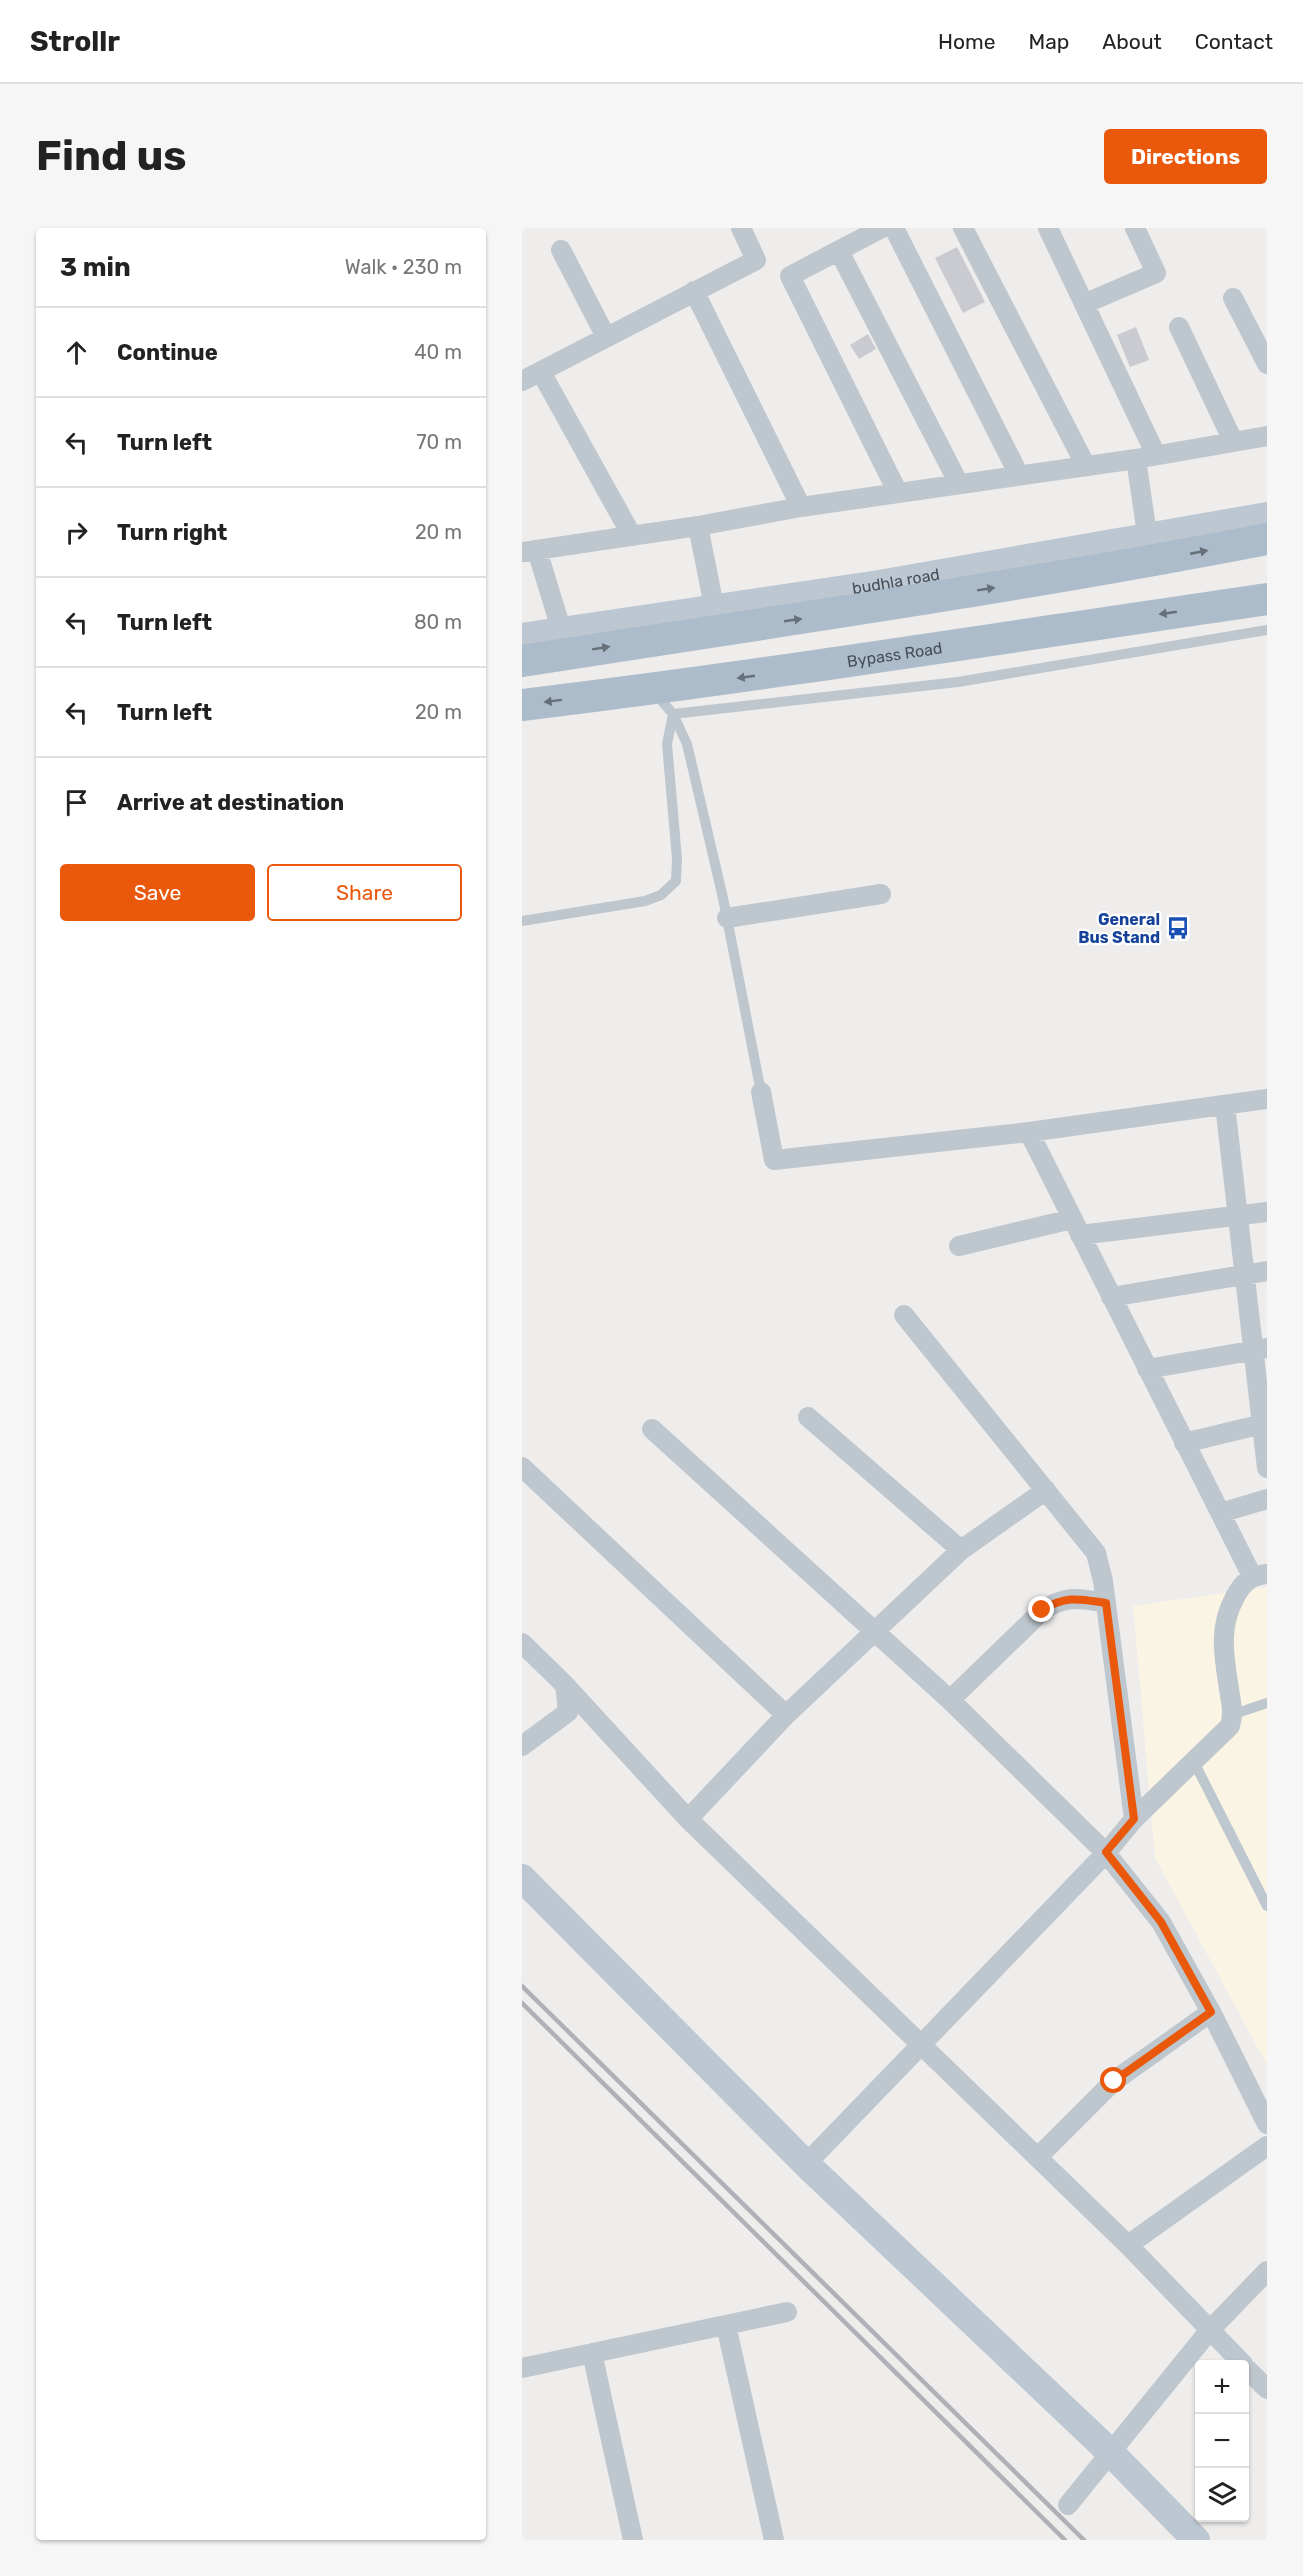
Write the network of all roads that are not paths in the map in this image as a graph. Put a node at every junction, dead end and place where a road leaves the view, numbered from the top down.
1 (741, 228) edge
2 (882, 228) edge
3 (894, 228) edge
4 (963, 228) edge
5 (1048, 228) edge
6 (1135, 228) edge
7 (561, 250) dead end
8 (839, 251) junction
9 (694, 291) junction
10 (1233, 298) dead end
11 (1084, 304) junction
12 (1179, 327) dead end
13 (606, 338) junction
14 (1267, 364) edge
15 (541, 372) junction
16 (522, 381) edge
17 (1267, 436) edge
18 (1233, 441) junction
19 (1156, 455) junction
20 (1136, 459) junction
21 (1086, 466) junction
22 (1018, 475) junction
23 (959, 484) junction
24 (898, 493) junction
25 (801, 507) junction
26 (1267, 516) edge
27 (698, 526) junction
28 (632, 536) junction
29 (1267, 538) edge
30 (1149, 549) junction
31 (526, 550) edge
32 (1267, 599) edge
33 (716, 619) junction
34 (1267, 630) edge
35 (522, 637) edge
36 (565, 642) junction
37 (522, 661) edge
38 (652, 689) junction
39 (522, 705) edge
40 (672, 714) junction
41 (881, 894) dead end
42 (727, 918) junction
43 (522, 921) edge
44 (760, 1092) joint
45 (1267, 1099) edge
46 (1225, 1105) junction
47 (1029, 1132) junction
48 (1267, 1212) edge
49 (1238, 1216) junction
50 (1076, 1227) junction
51 (959, 1246) dead end
52 (1267, 1271) edge
53 (1245, 1275) junction
54 (1111, 1296) junction
55 (904, 1315) dead end
56 (1260, 1349) edge
57 (1147, 1369) junction
58 (808, 1416) dead end
59 (1264, 1424) edge
60 (652, 1429) dead end
61 (1184, 1443) junction
62 (522, 1467) edge
63 (1267, 1468) edge
64 (1046, 1490) junction
65 (1267, 1499) edge
66 (1220, 1514) junction
67 (961, 1550) junction
68 (1260, 1575) edge
69 (1106, 1603) junction
70 (875, 1631) junction
71 (522, 1643) edge
72 (565, 1685) junction
73 (950, 1700) junction
74 (1267, 1703) edge
75 (1234, 1714) junction
76 (786, 1715) junction
77 (522, 1746) edge
78 (1193, 1760) junction
79 (688, 1819) junction
80 (1134, 1819) junction
81 (1106, 1852) junction
82 (522, 1878) edge
83 (1267, 1906) edge
84 (1211, 2012) junction
85 (921, 2045) junction
86 (1267, 2124) edge
87 (1267, 2146) edge
88 (1038, 2157) junction
89 (806, 2164) junction
90 (1128, 2245) junction
91 (1267, 2271) edge
92 (787, 2312) dead end
93 (726, 2325) junction
94 (1209, 2331) junction
95 (592, 2353) junction
96 (1239, 2360) edge
97 (522, 2368) edge
98 (1249, 2370) edge
99 (1267, 2389) edge
100 (1111, 2453) junction
101 (1068, 2505) dead end
102 (633, 2540) edge
103 (774, 2540) edge
104 (1196, 2540) edge

1 - 9 street
2 - 8 street
3 - 22 street
4 - 21 street
5 - 11 street
6 - 11 street
7 - 13 street
8 - 23 street
8 - 24 street
9 - 13 street
9 - 25 street
10 - 14 street
11 - 19 street
12 - 18 street
13 - 15 street
15 - 16 street
15 - 28 street
17 - 18 street
18 - 19 street
19 - 20 street
20 - 21 street
20 - 30 street
21 - 22 street
22 - 23 street
23 - 24 street
24 - 25 street
25 - 27 street
26 - 30 street
27 - 28 street
27 - 33 street
28 - 31 street
30 -> 29 main road
30 - 33 main road
31 - 36 street
32 -> 38 main road, Bypass Road
33 - 36 main road
34 - 40 lane
35 - 36 street
36 - 37 main road
38 -> 39 main road, Bypass Road
38 - 40 lane
40 - 42 lane
40 - 43 lane
41 - 42 street
42 - 44 lane
44 - 47 street
45 - 46 street
46 - 47 street
46 - 49 street
47 - 50 street
48 - 49 street
49 - 50 street
49 - 53 street
50 - 51 street
50 - 54 street
52 - 53 street
53 - 54 street
53 - 56 street
54 - 57 street
55 - 64 street
56 - 57 street
56 - 59 street
57 - 61 street
58 - 67 street
59 - 61 street
59 - 63 street
60 - 70 street
61 - 66 street
62 - 76 street
64 - 67 street
64 - 69 street
65 - 66 street
66 - 68 street
67 - 70 street
68 - 75 street
69 - 73 street
69 - 80 street
70 - 73 street
70 - 76 street
71 - 72 street
72 - 77 street
72 - 79 street
73 - 81 street
74 - 75 lane
75 - 78 street
76 - 79 street
78 - 80 street
78 - 83 lane
79 - 85 street
80 - 81 street
81 - 84 street
81 - 85 street
82 - 89 street
84 - 86 street
84 - 88 street
85 - 88 street
85 - 89 street
87 - 90 street
88 - 90 street
89 - 100 street
90 - 94 street
91 - 94 street
92 - 93 street
93 - 95 street
93 - 103 street
94 - 96 street
94 - 100 street
95 - 97 street
95 - 102 street
98 - 99 street
100 - 101 street
100 - 104 street

